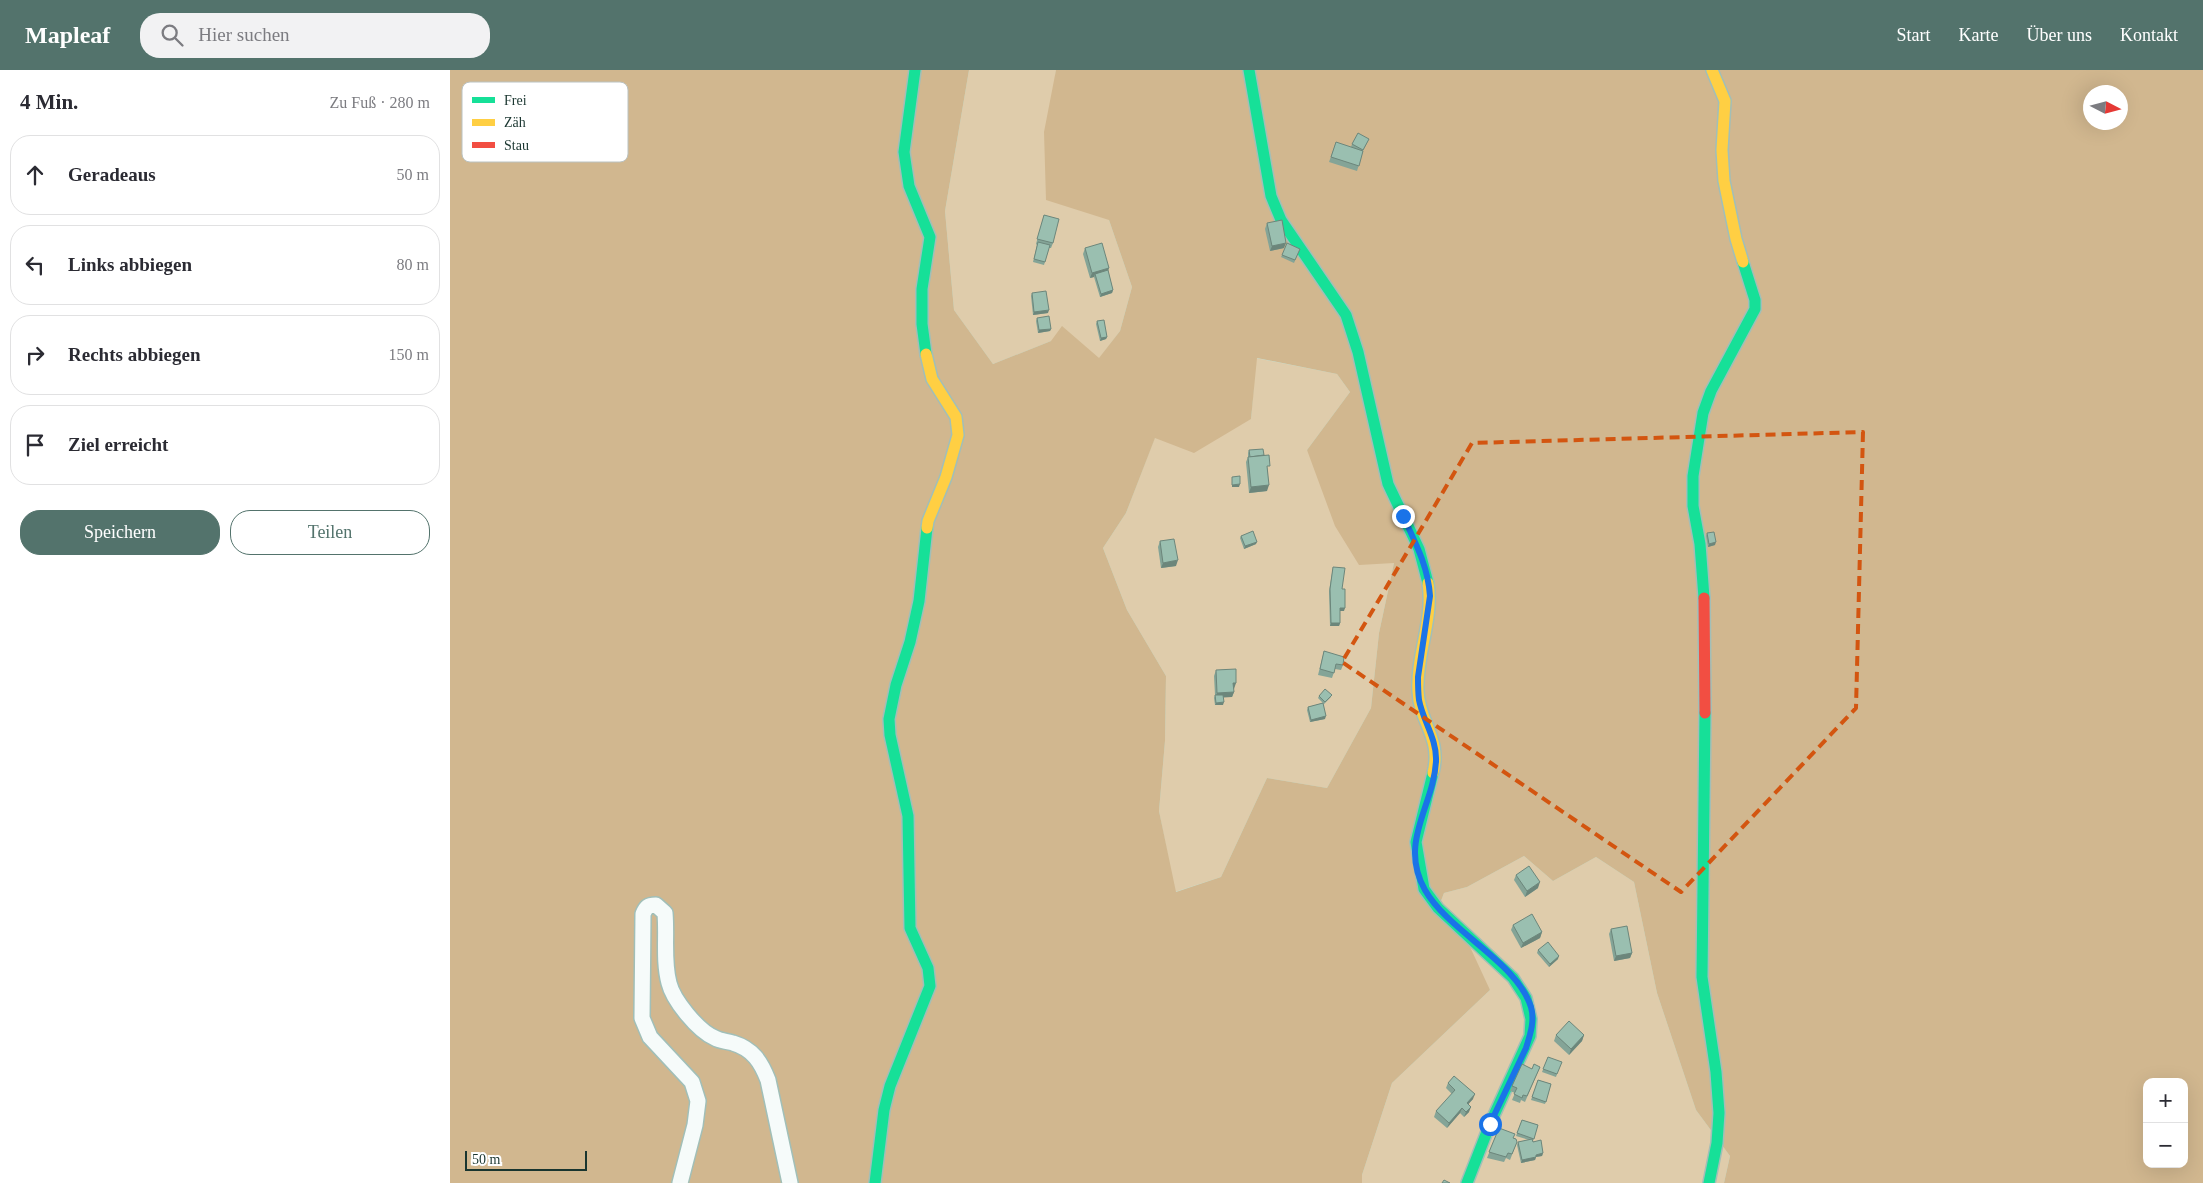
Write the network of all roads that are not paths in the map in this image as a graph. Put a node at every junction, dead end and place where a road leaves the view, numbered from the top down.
1 (915, 70) edge
2 (1248, 70) edge
3 (1712, 70) edge
4 (680, 1183) edge
5 (790, 1183) edge
6 (875, 1183) edge
7 (1467, 1183) edge
8 (1709, 1183) edge

1 - 6 street
2 - 7 street
3 - 8 street
4 - 5 street

